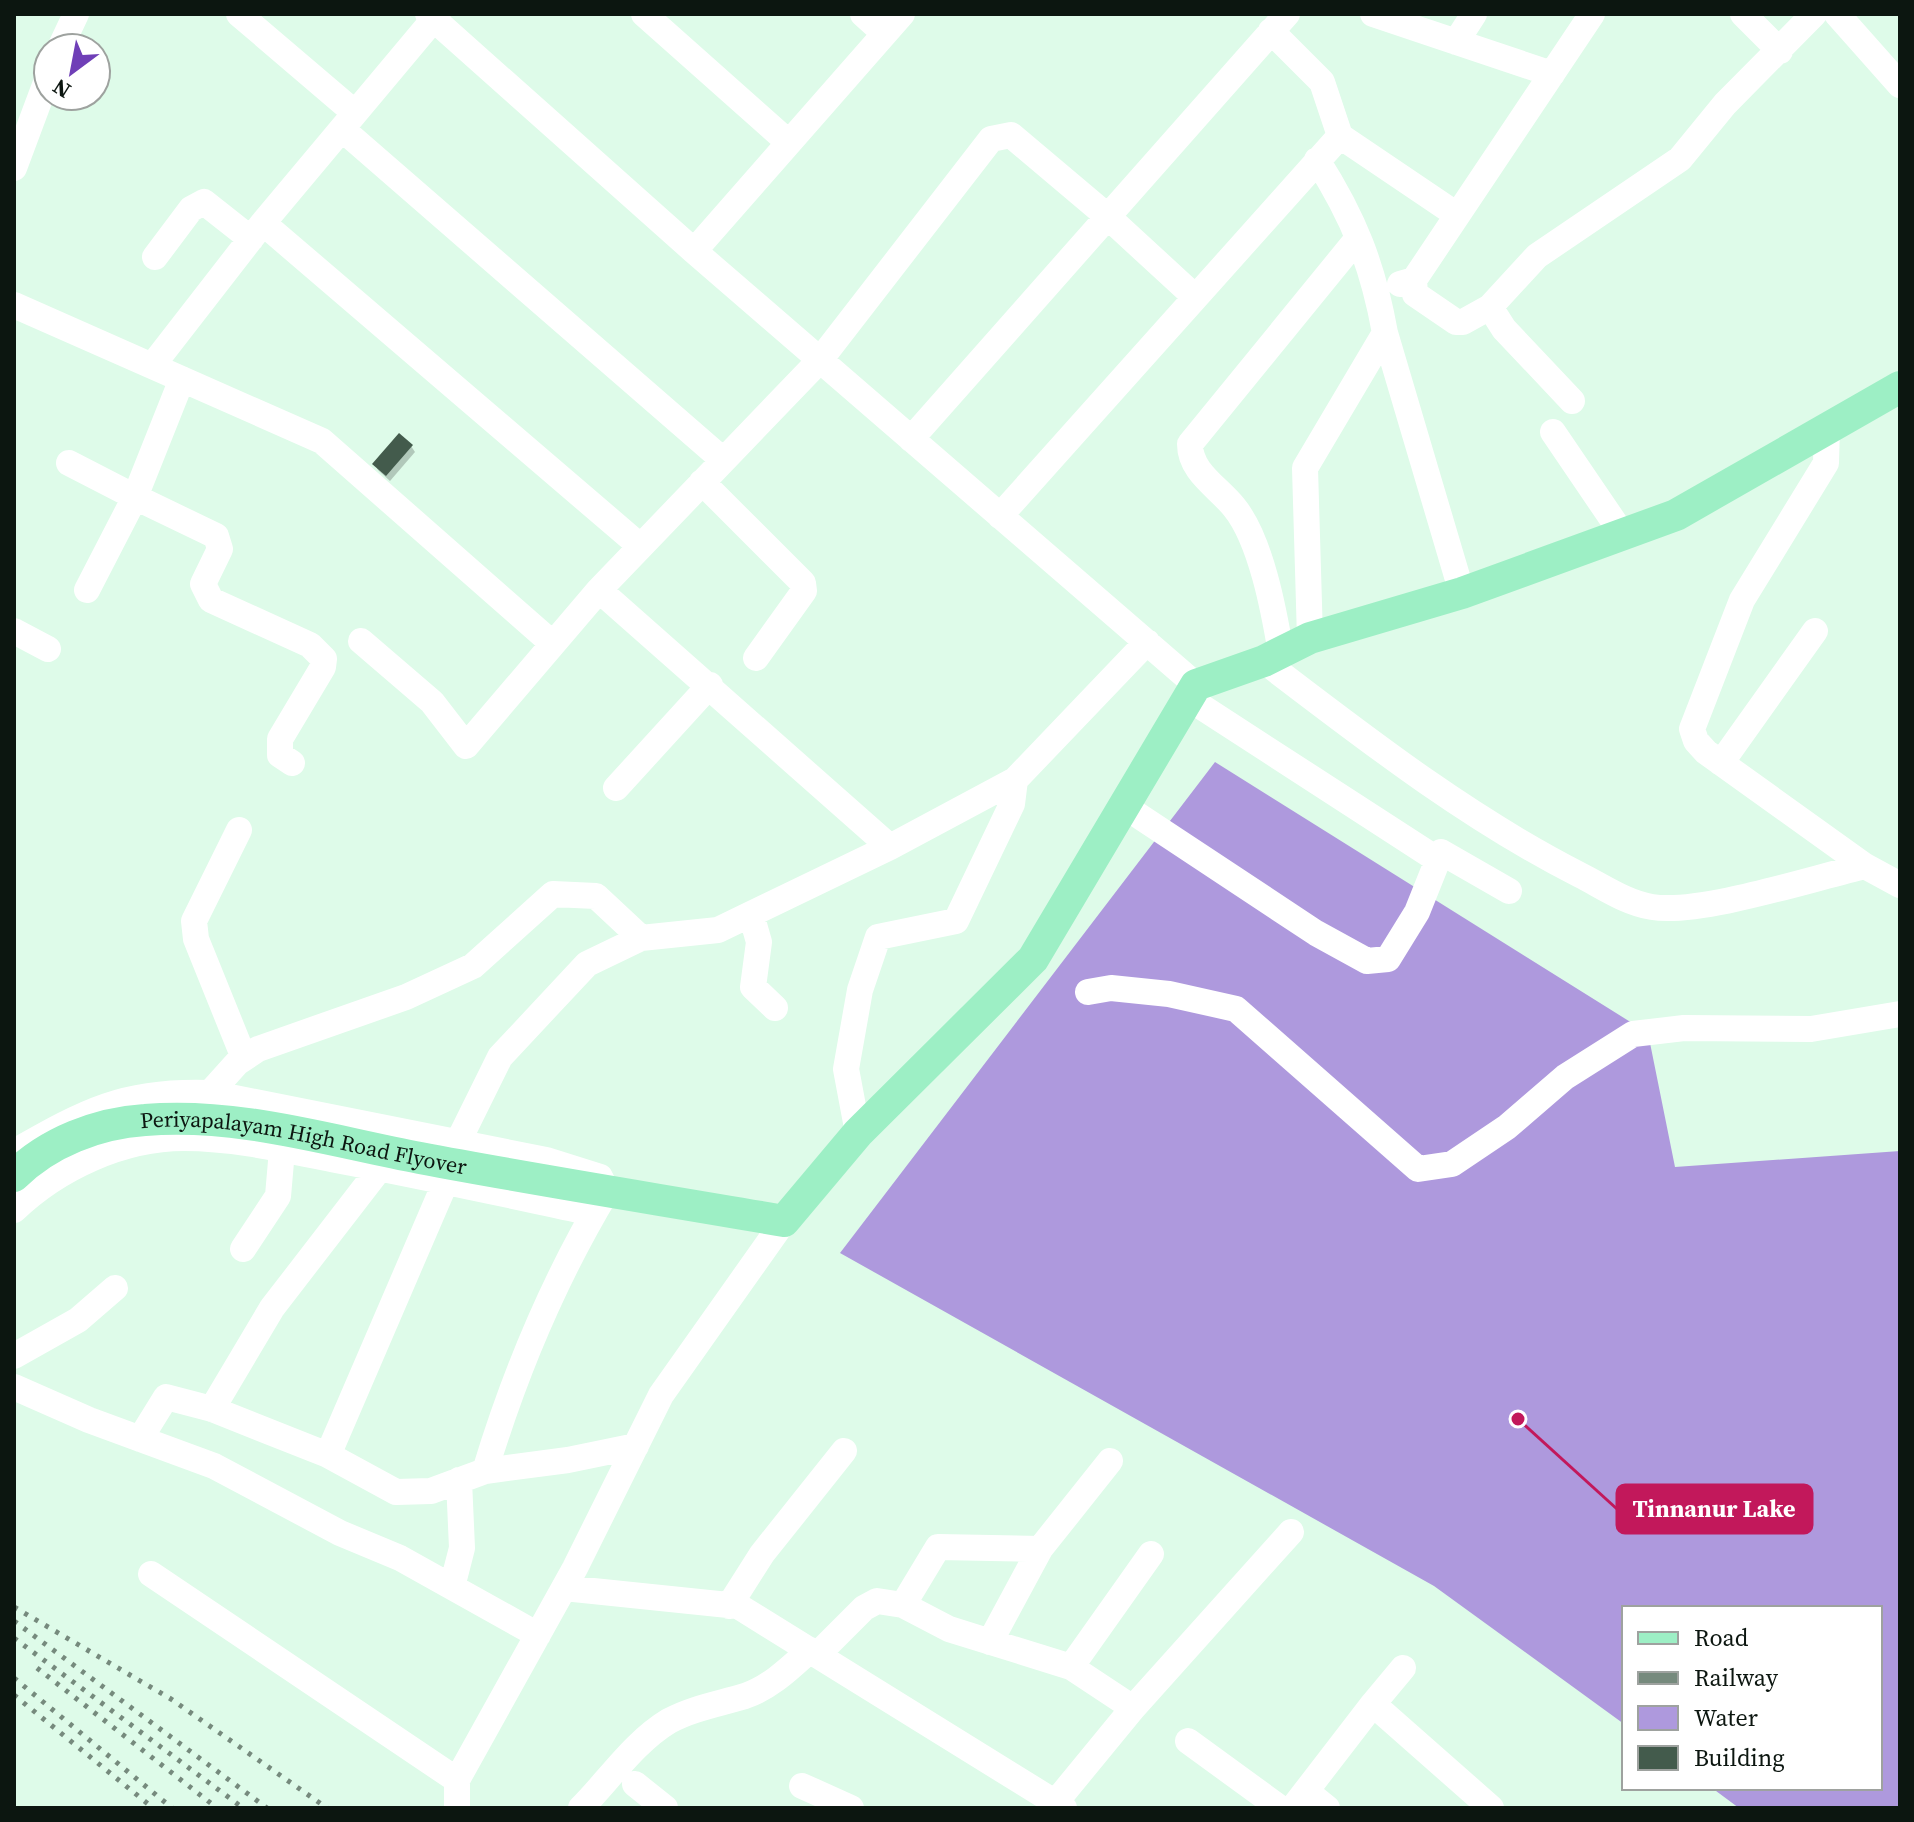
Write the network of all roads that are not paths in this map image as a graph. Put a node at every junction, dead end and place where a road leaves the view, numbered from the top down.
1 (239, 14) edge
2 (644, 14) edge
3 (863, 14) edge
4 (1373, 14) edge
5 (1474, 14) edge
6 (1743, 14) edge
7 (1814, 14) edge
8 (1837, 14) edge
9 (434, 16) edge
10 (1580, 18) edge
11 (893, 23) edge
12 (1279, 23) edge
13 (1456, 42) junction
14 (1780, 51) junction
15 (1552, 74) junction
16 (1900, 85) edge
17 (33, 112) edge
18 (348, 121) junction
19 (1340, 136) junction
20 (788, 142) junction
21 (16, 154) edge
22 (1317, 160) junction
23 (1457, 215) junction
24 (1107, 216) junction
25 (257, 231) junction
26 (1358, 238) junction
27 (694, 251) junction
28 (155, 257) dead end
29 (1414, 280) junction
30 (1377, 291) junction
31 (1195, 297) junction
32 (14, 305) edge
33 (1490, 307) junction
34 (1385, 333) junction
35 (820, 360) junction
36 (152, 366) junction
37 (182, 379) junction
38 (1900, 387) edge
39 (1572, 401) dead end
40 (1827, 428) junction
41 (1553, 432) dead end
42 (911, 439) junction
43 (723, 460) junction
44 (69, 463) dead end
45 (702, 482) junction
46 (135, 497) junction
47 (1000, 516) junction
48 (1623, 535) junction
49 (640, 546) junction
50 (87, 590) dead end
51 (599, 590) junction
52 (1462, 593) junction
53 (14, 631) edge
54 (1815, 631) dead end
55 (1310, 638) junction
56 (361, 641) dead end
57 (1147, 642) junction
58 (553, 644) junction
59 (48, 649) dead end
60 (1272, 657) junction
61 (756, 658) dead end
62 (710, 685) junction
63 (1192, 691) junction
64 (292, 763) dead end
65 (1721, 763) junction
66 (1015, 780) junction
67 (616, 788) dead end
68 (1124, 806) junction
69 (239, 830) dead end
70 (890, 847) junction
71 (1438, 860) junction
72 (1865, 866) junction
73 (1900, 885) edge
74 (1509, 891) dead end
75 (751, 914) junction
76 (641, 938) junction
77 (1088, 992) dead end
78 (775, 1008) dead end
79 (1900, 1014) edge
80 (244, 1058) junction
81 (210, 1093) junction
82 (858, 1133) junction
83 (458, 1142) junction
84 (282, 1150) junction
85 (14, 1152) edge
86 (380, 1168) junction
87 (14, 1176) edge
88 (446, 1181) junction
89 (600, 1202) junction
90 (14, 1210) edge
91 (784, 1221) junction
92 (243, 1249) dead end
93 (115, 1288) dead end
94 (14, 1356) edge
95 (14, 1387) edge
96 (212, 1409) junction
97 (140, 1439) junction
98 (636, 1446) junction
99 (844, 1451) dead end
100 (328, 1455) junction
101 (1110, 1461) dead end
102 (485, 1471) junction
103 (459, 1480) junction
104 (1291, 1532) dead end
105 (1040, 1549) junction
106 (1151, 1554) dead end
107 (151, 1574) dead end
108 (452, 1587) junction
109 (564, 1588) junction
110 (903, 1605) junction
111 (729, 1606) junction
112 (538, 1635) junction
113 (990, 1642) junction
114 (814, 1652) junction
115 (1071, 1667) junction
116 (1403, 1668) dead end
117 (1373, 1704) junction
118 (1133, 1708) junction
119 (1188, 1741) dead end
120 (457, 1780) junction
121 (635, 1784) dead end
122 (802, 1786) dead end
123 (1299, 1799) edge
124 (1060, 1806) edge
125 (457, 1808) edge
126 (581, 1808) edge
127 (665, 1808) edge
128 (851, 1808) edge
129 (1280, 1808) edge
130 (1327, 1808) edge
131 (1491, 1808) edge

1 - 18 street
2 - 20 street
3 - 11 street
4 - 13 street
5 - 13 street
6 - 14 street
7 - 14 street
8 - 16 street
9 - 18 street
9 - 27 street
10 - 15 street
11 - 20 street
12 - 19 street
12 - 24 street
13 - 15 street
14 - 33 street
15 - 23 street
17 - 21 street
18 - 25 street
18 - 43 street
19 - 22 street
19 - 23 street
20 - 27 street
22 - 26 street
22 - 31 street
23 - 29 street
24 - 31 street
24 - 35 street
24 - 42 street
25 - 28 street
25 - 36 street
25 - 49 street
26 - 30 street
26 - 60 street
27 - 35 street
29 - 30 street
29 - 33 street
30 - 34 street
31 - 47 street
32 - 36 street
33 - 39 street
34 - 52 street
34 - 55 street
35 - 42 street
35 - 43 street
36 - 37 street
37 - 46 street
37 - 58 street
38 - 40 main road
40 - 48 main road
40 - 65 street
41 - 48 street
42 - 47 street
43 - 45 street
44 - 46 street
45 - 49 street
45 - 61 street
46 - 50 street
46 - 64 street
47 - 57 street
48 - 52 main road
49 - 51 street
51 - 58 street
51 - 62 street
52 - 55 main road
53 - 59 street
54 - 65 street
55 - 60 main road
56 - 58 street
57 - 63 street
57 - 66 street
60 - 63 main road
60 - 72 street
62 - 67 street
62 - 70 street
63 - 68 main road
63 - 71 street
65 - 72 street
66 - 70 street
66 - 82 street
68 - 71 street
68 - 82 main road
69 - 80 street
70 - 75 street
71 - 74 street
72 - 73 street
75 - 76 street
75 - 78 street
76 - 80 street
76 - 83 street
77 - 79 street
80 - 81 street
81 - 83 street
81 - 85 street
82 - 91 main road
83 - 89 street
84 - 86 street
84 - 90 street
84 - 92 street
86 - 88 street
86 - 96 street
87 - 89 main road, Periyapalayam High Road Flyover
88 - 89 street
88 - 100 street
89 - 91 main road, Periyapalayam High Road Flyover
89 - 102 street
91 - 98 street
93 - 94 street
95 - 97 street
96 - 97 street
96 - 100 street
97 - 108 street
98 - 102 street
98 - 109 street
99 - 111 street
100 - 103 street
101 - 105 street
102 - 103 street
103 - 108 street
104 - 118 street
105 - 110 street
105 - 113 street
106 - 115 street
107 - 120 street
108 - 112 street
109 - 111 street
109 - 112 street
110 - 113 street
110 - 114 street
111 - 114 street
112 - 120 street
113 - 115 street
114 - 124 street
114 - 126 street
115 - 118 street
116 - 117 street
117 - 123 street
117 - 131 street
118 - 124 street
119 - 129 street
120 - 125 street
121 - 127 street
122 - 128 street
123 - 130 street

